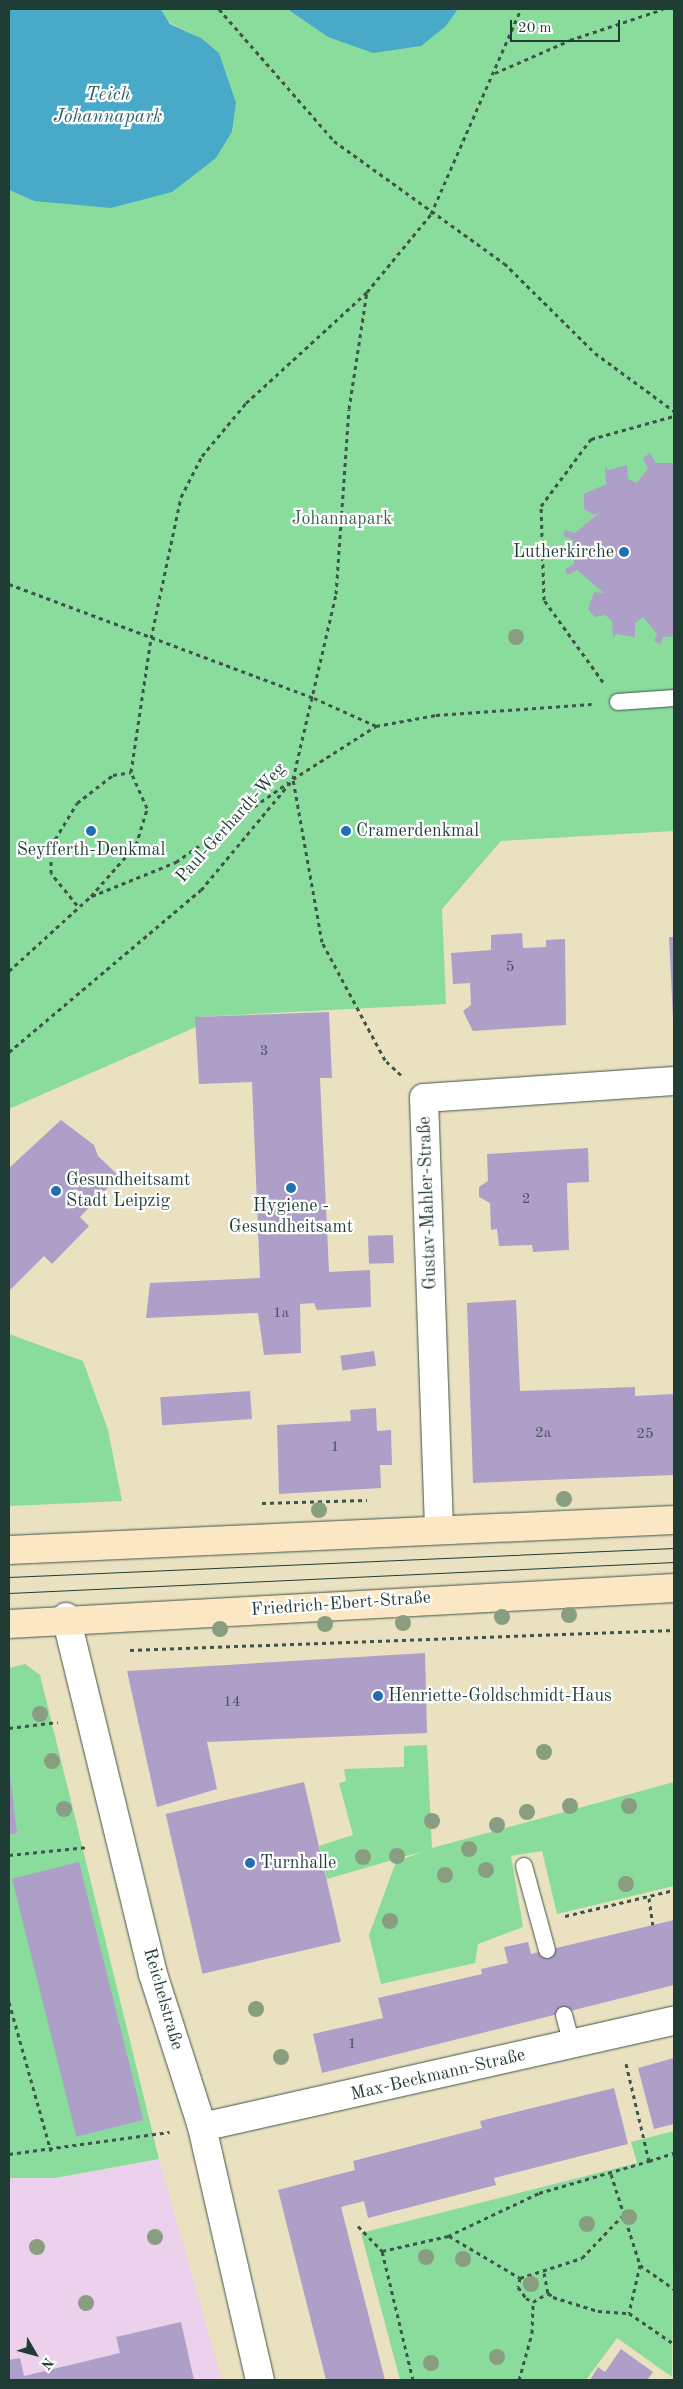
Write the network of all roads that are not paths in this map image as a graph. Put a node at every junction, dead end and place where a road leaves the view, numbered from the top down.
1 (674, 698) edge
2 (618, 702) road end
3 (674, 1082) edge
4 (674, 1520) edge
5 (439, 1528) junction
6 (9, 1550) edge
7 (674, 1588) edge
8 (66, 1617) junction
9 (9, 1624) edge
10 (524, 1866) dead end
11 (547, 1950) dead end
12 (564, 2015) dead end
13 (674, 2021) edge
14 (572, 2045) junction
15 (202, 2127) junction
16 (260, 2380) edge

1 - 2 lane
3 - 5 street, Gustav-Mahler-Straße
4 - 5 main road
5 - 6 main road
7 - 8 main road, Friedrich-Ebert-Straße
8 - 9 main road, Friedrich-Ebert-Straße
8 - 15 street, Reichelstraße
10 - 11 lane
12 - 14 lane
13 - 14 street, Max-Beckmann-Straße
14 - 15 street, Max-Beckmann-Straße
15 - 16 street, Reichelstraße

